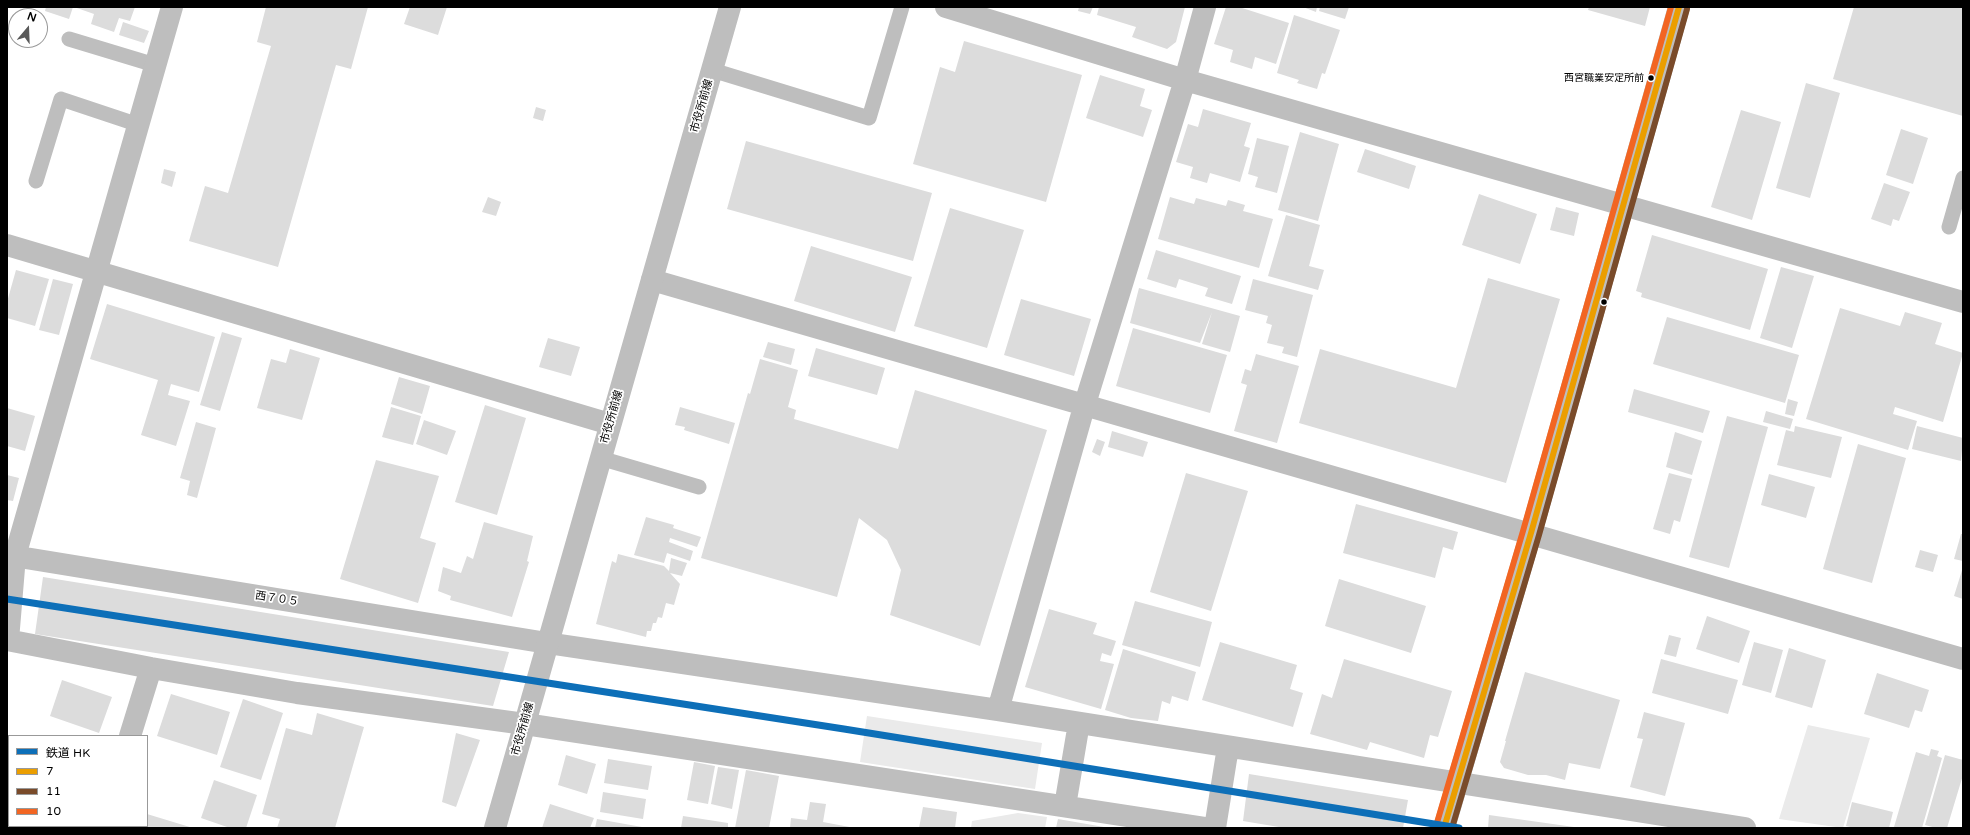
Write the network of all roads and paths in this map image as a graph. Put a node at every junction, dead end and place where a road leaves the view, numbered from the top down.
1 (172, 7) edge
2 (730, 7) edge
3 (902, 7) edge
4 (946, 7) edge
5 (1206, 7) edge
6 (1679, 7) edge
7 (995, 14) edge
8 (69, 39) dead end
9 (155, 65) junction
10 (712, 70) junction
11 (1185, 80) junction
12 (139, 124) junction
13 (1963, 178) edge
14 (36, 181) dead end
15 (1624, 205) junction
16 (1949, 227) dead end
17 (7, 245) edge
18 (96, 271) junction
19 (652, 280) junction
20 (1963, 302) edge
21 (1084, 407) junction
22 (610, 424) junction
23 (600, 458) junction
24 (699, 487) dead end
25 (1531, 533) junction
26 (11, 555) edge
27 (8, 640) edge
28 (547, 643) junction
29 (1963, 659) edge
30 (151, 668) junction
31 (998, 710) junction
32 (1079, 723) junction
33 (525, 724) junction
34 (130, 735) edge
35 (1228, 747) junction
36 (1457, 784) junction
37 (1065, 806) junction
38 (495, 828) edge
39 (1206, 828) edge
40 (1215, 828) edge
41 (1444, 828) edge
42 (1745, 828) edge

1 - 9 street
2 - 10 street, 市役所前線
3 - 10 lane
4 - 7 street
5 - 11 street
6 - 15 street
7 - 11 street
8 - 9 lane
9 - 12 street
10 - 19 street, 市役所前線
11 - 15 street
11 - 21 street
12 - 14 lane
12 - 18 street
13 - 16 lane
15 - 20 street
15 - 25 street
17 - 18 street
18 - 22 street
18 - 26 street
19 - 21 street
19 - 22 street, 市役所前線
21 - 25 street
21 - 31 street
22 - 23 street, 市役所前線
23 - 24 lane
23 - 28 street, 市役所前線
25 - 29 street
25 - 36 street
26 - 27 street
26 - 28 street, 西７０５
27 - 30 street
28 - 31 street, 西７０５
28 - 33 street, 市役所前線
30 - 33 street
30 - 34 street
31 - 32 street, 西７０５
32 - 35 street, 西７０５
32 - 37 street
33 - 37 street
33 - 38 street, 市役所前線
35 - 36 street, 西７０５
35 - 40 street
36 - 41 street
36 - 42 street, 西７０５
37 - 39 street

